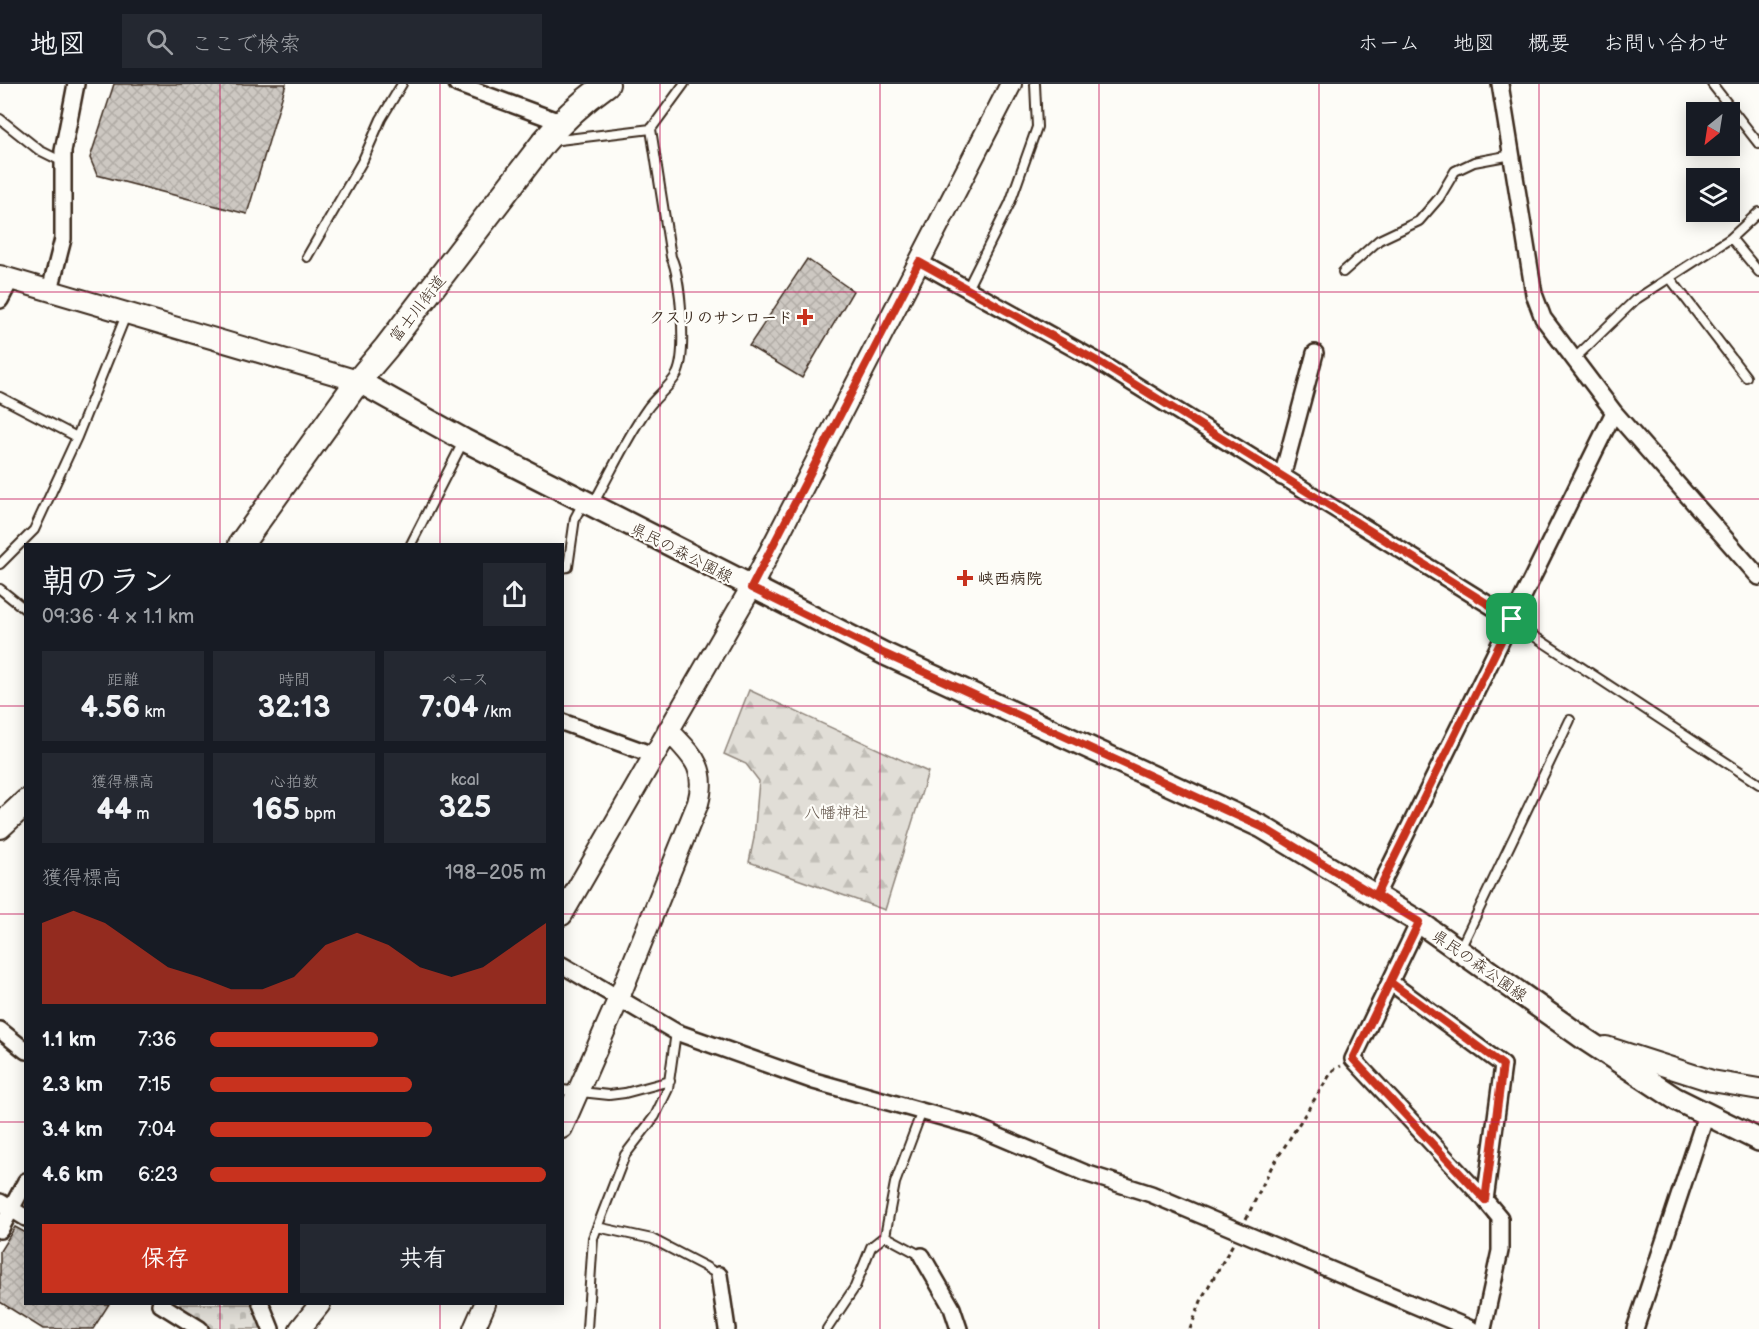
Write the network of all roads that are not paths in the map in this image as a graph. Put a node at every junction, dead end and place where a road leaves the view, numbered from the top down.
1 (76, 84) edge
2 (402, 84) edge
3 (457, 84) edge
4 (607, 84) edge
5 (684, 84) edge
6 (1011, 84) edge
7 (1035, 84) edge
8 (1500, 84) edge
9 (1712, 84) edge
10 (0, 119) edge
11 (560, 122) junction
12 (651, 129) junction
13 (544, 142) junction
14 (1759, 144) edge
15 (1513, 155) junction
16 (63, 162) junction
17 (1759, 212) edge
18 (1731, 238) junction
19 (307, 257) dead end
20 (919, 262) junction
21 (1343, 272) dead end
22 (1759, 272) edge
23 (6, 278) edge
24 (1670, 278) junction
25 (967, 289) junction
26 (50, 290) junction
27 (0, 300) edge
28 (127, 313) junction
29 (1315, 353) dead end
30 (1574, 358) junction
31 (1746, 377) dead end
32 (358, 381) junction
33 (0, 397) edge
34 (1614, 412) junction
35 (77, 437) junction
36 (464, 440) junction
37 (1282, 477) junction
38 (588, 504) junction
39 (242, 543) edge
40 (412, 543) edge
41 (0, 564) edge
42 (564, 568) edge
43 (1759, 577) edge
44 (751, 588) junction
45 (0, 589) edge
46 (24, 608) edge
47 (1511, 620) junction
48 (1570, 720) dead end
49 (564, 723) edge
50 (668, 730) junction
51 (653, 755) junction
52 (1759, 784) edge
53 (24, 804) edge
54 (0, 825) edge
55 (1376, 895) junction
56 (564, 911) edge
57 (1419, 922) junction
58 (1459, 951) junction
59 (564, 966) edge
60 (1390, 982) junction
61 (618, 1000) junction
62 (0, 1030) edge
63 (676, 1032) junction
64 (1586, 1040) junction
65 (24, 1049) edge
66 (670, 1081) junction
67 (1759, 1089) edge
68 (570, 1091) edge
69 (922, 1111) junction
70 (1706, 1115) junction
71 (564, 1119) edge
72 (1759, 1140) edge
73 (24, 1183) edge
74 (1485, 1200) junction
75 (6, 1205) edge
76 (24, 1217) edge
77 (597, 1227) junction
78 (0, 1230) edge
79 (885, 1236) junction
80 (922, 1256) joint
81 (719, 1275) joint
82 (162, 1305) edge
83 (261, 1305) edge
84 (319, 1305) edge
85 (485, 1305) edge
86 (200, 1329) edge
87 (271, 1329) edge
88 (300, 1329) edge
89 (474, 1329) edge
90 (587, 1329) edge
91 (727, 1329) edge
92 (827, 1329) edge
93 (959, 1329) edge
94 (1471, 1329) edge
95 (1484, 1329) edge
96 (1635, 1329) edge

1 - 16 street
2 - 19 lane
3 - 11 street
4 - 11 main road, 富士川街道
5 - 12 lane
6 - 20 street
7 - 25 lane
8 - 15 street
9 - 14 lane
10 - 16 lane
11 - 13 main road, 富士川街道
12 - 13 lane
12 - 38 lane
13 - 32 main road, 富士川街道
15 - 21 lane
15 - 30 street
16 - 26 street
17 - 18 lane
18 - 22 lane
18 - 24 lane
20 - 25 street
20 - 44 street
23 - 26 street
23 - 27 street
24 - 30 lane
24 - 31 lane
25 - 37 street
26 - 28 street
28 - 32 street
28 - 35 lane
29 - 37 street
30 - 34 street
32 - 36 main road, 県民の森公園線
32 - 39 main road, 富士川街道
33 - 35 lane
34 - 43 street
34 - 47 street
35 - 41 lane
36 - 38 main road, 県民の森公園線
36 - 40 lane
37 - 47 street
38 - 42 lane
38 - 44 main road, 県民の森公園線
44 - 50 street
44 - 55 main road, 県民の森公園線
45 - 46 lane
47 - 52 lane
47 - 55 street
48 - 58 lane
49 - 51 street
50 - 51 street
50 - 61 street
51 - 56 street
53 - 54 main road
55 - 57 main road, 県民の森公園線
57 - 58 main road, 県民の森公園線
57 - 60 street
58 - 64 main road, 県民の森公園線
59 - 61 street
60 - 74 street
60 - 74 street
61 - 63 street
61 - 68 street
62 - 65 street
63 - 66 lane
63 - 69 street
64 - 67 street
64 - 70 main road, 県民の森公園線
66 - 68 lane
66 - 77 lane
68 - 71 street
69 - 79 lane
69 - 94 street
70 - 72 main road, 県民の森公園線
70 - 96 street
73 - 75 street
74 - 95 street
75 - 76 street
75 - 78 street
77 - 81 lane
77 - 90 lane
79 - 80 lane
79 - 92 lane
80 - 93 street
81 - 91 street
82 - 86 street
83 - 87 street
84 - 88 street
85 - 89 street

